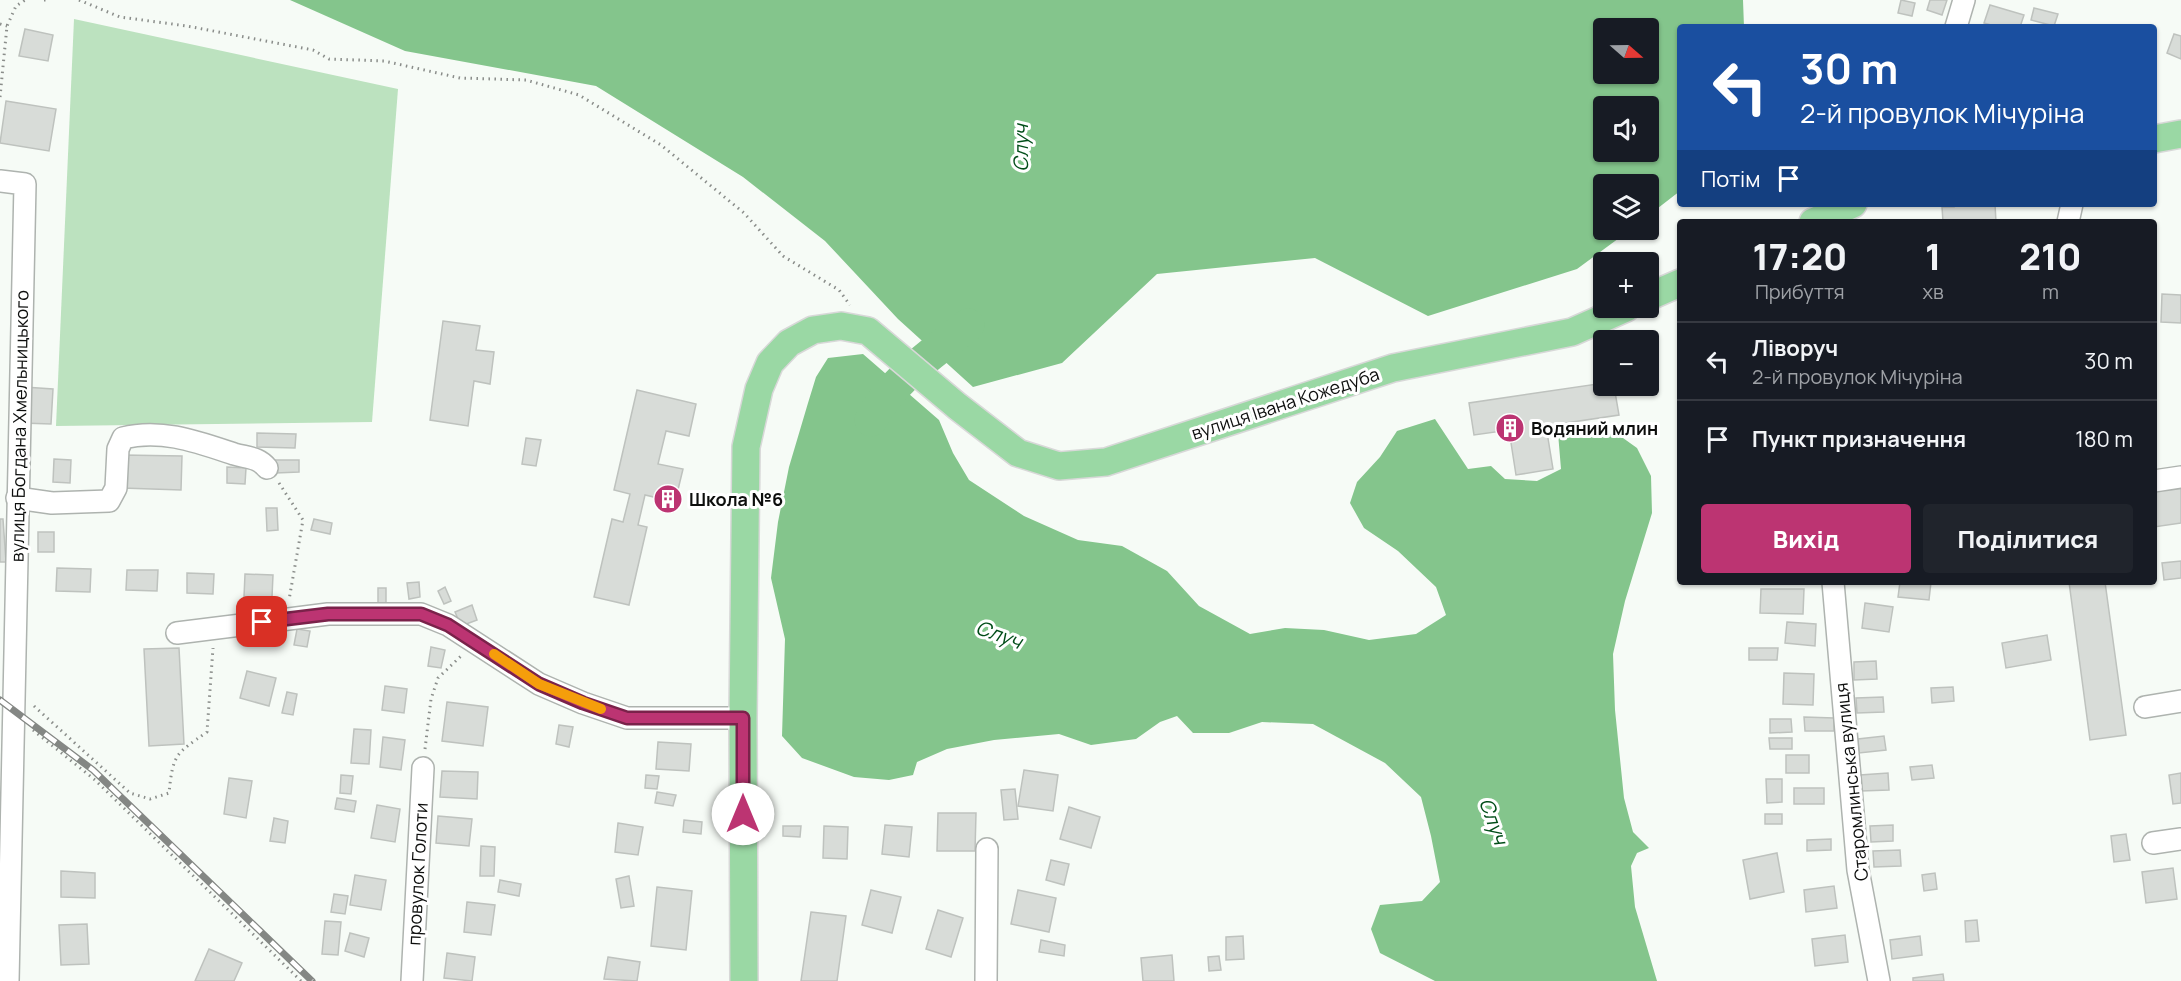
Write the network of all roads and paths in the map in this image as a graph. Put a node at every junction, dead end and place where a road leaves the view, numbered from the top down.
1 (24, 0) edge
2 (79, 0) edge
3 (1964, 0) edge
4 (0, 24) edge
5 (1957, 24) edge
6 (7, 27) junction
7 (0, 97) edge
8 (2181, 134) edge
9 (2157, 139) edge
10 (0, 180) edge
11 (1846, 207) edge
12 (1820, 219) edge
13 (1677, 284) edge
14 (1659, 292) edge
15 (1604, 318) edge
16 (868, 331) junction
17 (267, 468) joint
18 (2181, 477) edge
19 (2157, 481) edge
20 (17, 498) junction
21 (1833, 585) edge
22 (286, 619) junction
23 (214, 628) junction
24 (177, 633) dead end
25 (475, 642) junction
26 (2181, 701) edge
27 (2145, 706) dead end
28 (14, 709) junction
29 (743, 718) junction
30 (423, 768) joint
31 (2181, 839) edge
32 (2153, 843) dead end
33 (987, 849) dead end
34 (8, 981) edge
35 (301, 981) edge
36 (412, 981) edge
37 (744, 981) edge
38 (986, 981) edge
39 (1879, 981) edge

1 - 6 path
2 - 16 path
3 - 5 street
4 - 6 path
6 - 7 path
8 - 9 main road
10 - 20 street, вулиця Богдана Хмельницького
11 - 12 main road
13 - 14 main road
15 - 16 main road, вулиця Івана Кожедуба
16 - 29 main road
17 - 20 street
17 - 22 path
18 - 19 street
20 - 28 street, вулиця Богдана Хмельницького
21 - 39 street, Старомлинська вулиця
22 - 23 street
22 - 25 street
23 - 24 street
23 - 28 path
25 - 29 street
25 - 30 path
26 - 27 street
28 - 34 street, вулиця Богдана Хмельницького
28 - 35 path
29 - 37 main road
30 - 36 street, провулок Голоти
31 - 32 street
33 - 38 street

